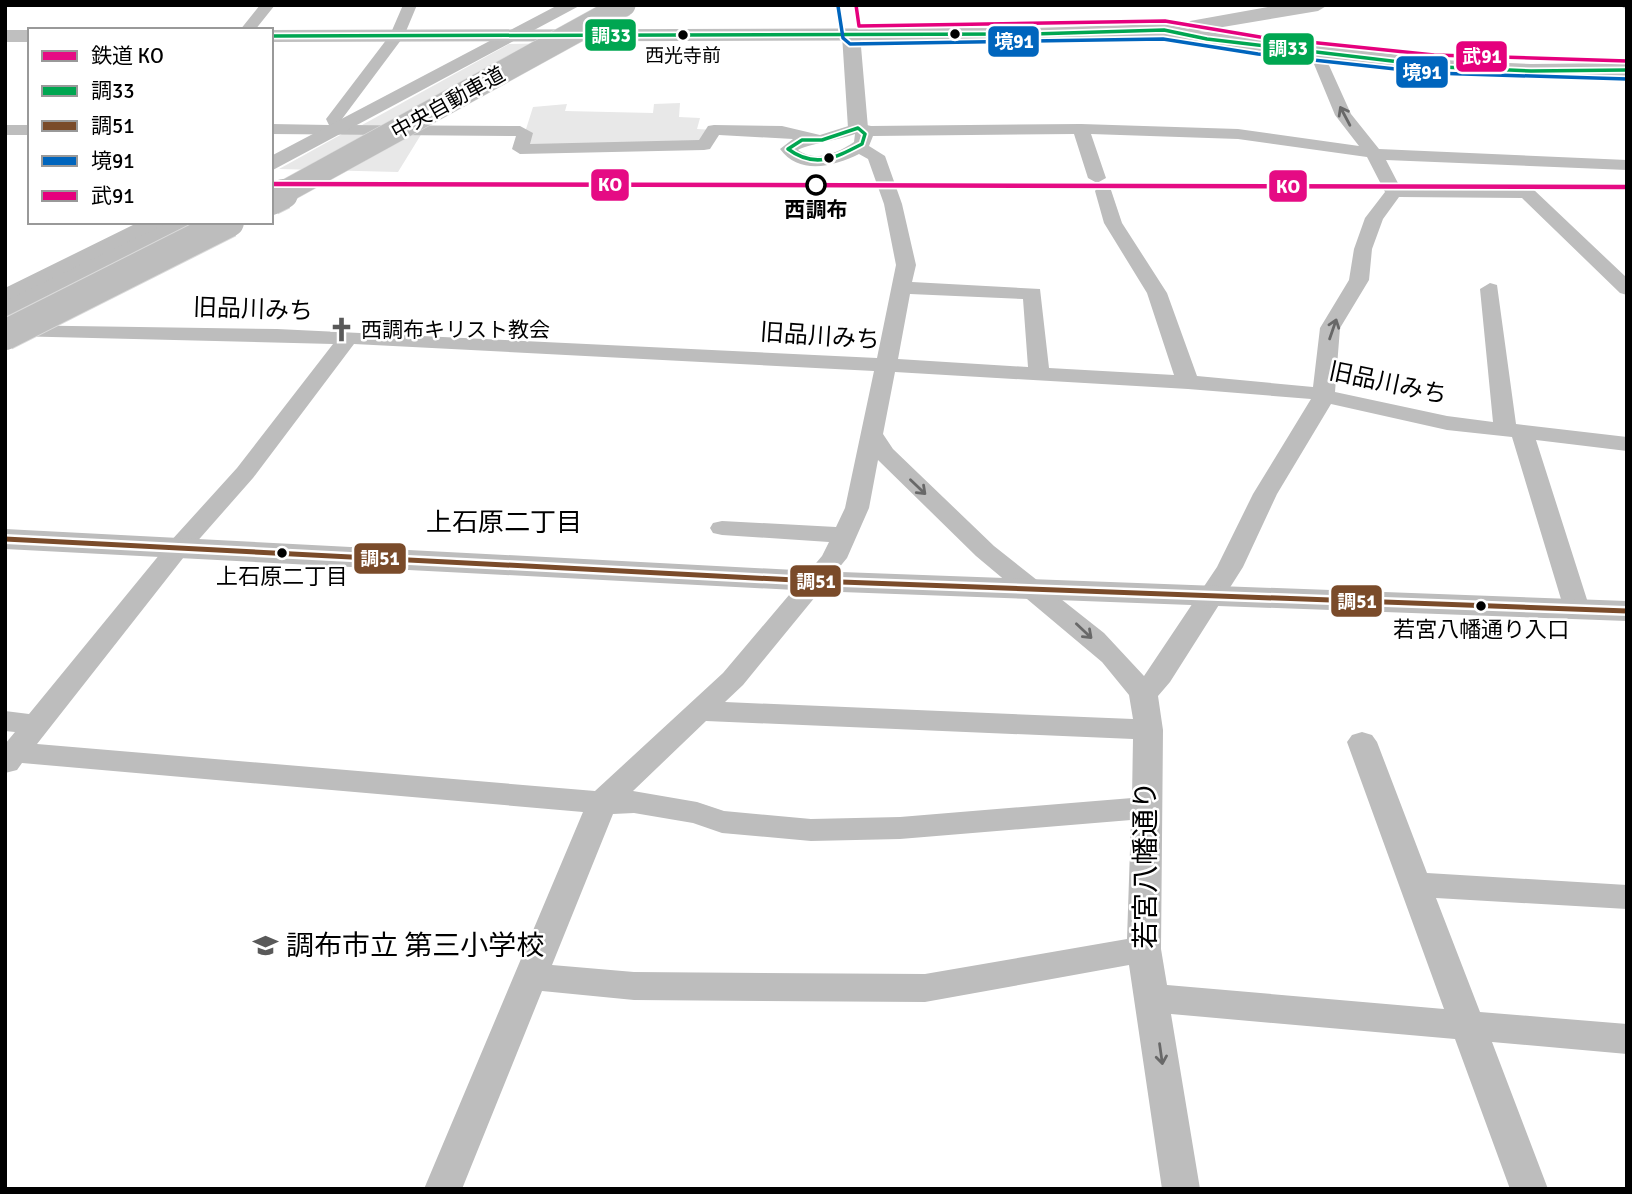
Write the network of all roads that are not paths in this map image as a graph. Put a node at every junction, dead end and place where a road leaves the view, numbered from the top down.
1 (268, 5) edge
2 (410, 5) edge
3 (572, 5) edge
4 (597, 5) edge
5 (624, 5) edge
6 (847, 5) edge
7 (1318, 5) edge
8 (1267, 9) edge
9 (249, 28) edge
10 (1164, 30) junction
11 (851, 35) junction
12 (5, 36) edge
13 (28, 36) edge
14 (273, 36) edge
15 (397, 36) junction
16 (514, 36) junction
17 (1316, 52) junction
18 (1627, 70) edge
19 (1081, 129) junction
20 (5, 130) edge
21 (28, 130) edge
22 (341, 130) junction
23 (275, 133) edge
24 (816, 139) junction
25 (860, 139) junction
26 (1373, 152) junction
27 (273, 164) edge
28 (1627, 165) edge
29 (273, 180) edge
30 (1394, 192) junction
31 (273, 199) edge
32 (154, 224) edge
33 (187, 224) edge
34 (225, 224) edge
35 (902, 288) junction
36 (1490, 289) dead end
37 (1627, 289) edge
38 (5, 298) edge
39 (5, 313) edge
40 (5, 332) edge
41 (347, 338) junction
42 (883, 367) junction
43 (1038, 376) junction
44 (1188, 383) junction
45 (1325, 395) junction
46 (1513, 431) junction
47 (873, 436) junction
48 (1627, 444) edge
49 (722, 528) dead end
50 (845, 535) junction
51 (5, 539) edge
52 (178, 548) junction
53 (814, 581) junction
54 (1030, 589) junction
55 (1212, 596) junction
56 (1577, 609) junction
57 (1627, 611) edge
58 (1143, 695) junction
59 (702, 711) junction
60 (5, 721) edge
61 (38, 725) junction
62 (1148, 730) junction
63 (1362, 742) dead end
64 (10, 758) edge
65 (602, 803) junction
66 (1145, 808) junction
67 (1415, 884) junction
68 (1627, 897) edge
69 (1144, 949) junction
70 (529, 976) junction
71 (1153, 998) junction
72 (1468, 1025) junction
73 (1627, 1039) edge
74 (443, 1189) edge
75 (1181, 1189) edge
76 (1529, 1189) edge

1 - 9 street
2 - 15 street
3 - 16 street
4 - 29 highway, 中央自動車道
5 - 31 highway, 中央自動車道, bridge
6 - 11 main road
7 - 8 main road
8 - 10 main road
10 - 11 main road
10 - 17 main road
11 - 16 main road
11 - 25 street
12 - 13 main road
14 - 15 main road
15 - 16 main road
15 - 22 street
16 - 22 street
17 - 18 main road
26 -> 17 street
19 - 25 street
19 - 26 street
19 - 44 street
20 - 21 street
22 - 23 street
22 - 24 street
22 - 27 street
24 - 25 street
24 - 25 street
25 - 35 street
26 - 28 street
26 - 30 street
30 - 37 street
45 -> 30 street
32 - 38 street
33 - 39 highway
34 - 40 highway, bridge
35 - 42 street
35 - 43 street
36 - 46 street
40 - 41 street, 旧品川みち
41 - 42 street, 旧品川みち
41 - 52 street
42 - 43 street, 旧品川みち
42 - 47 street
43 - 44 street, 旧品川みち
44 - 45 street, 旧品川みち
45 - 46 street, 旧品川みち
45 - 55 street
46 - 48 street, 旧品川みち
46 - 56 street
47 - 50 street
47 -> 54 street
49 - 50 street
50 - 53 street
51 - 52 street
52 - 53 street
52 - 61 street
53 - 54 street
53 - 59 street
54 - 55 street
54 -> 58 street
55 - 56 street
55 - 58 street
56 - 57 street
58 - 62 street, 若宮八幡通り
59 - 62 street
59 - 65 street
60 - 61 street
61 - 64 street
62 - 66 street, 若宮八幡通り
63 - 67 street
64 - 65 street
65 - 66 street
65 - 70 street
66 - 69 street, 若宮八幡通り
67 - 68 street
67 - 72 street
69 - 70 street
69 - 71 street, 若宮八幡通り
70 - 74 street
71 - 72 street
71 -> 75 street, 若宮八幡通り
72 - 73 street
72 - 76 street

